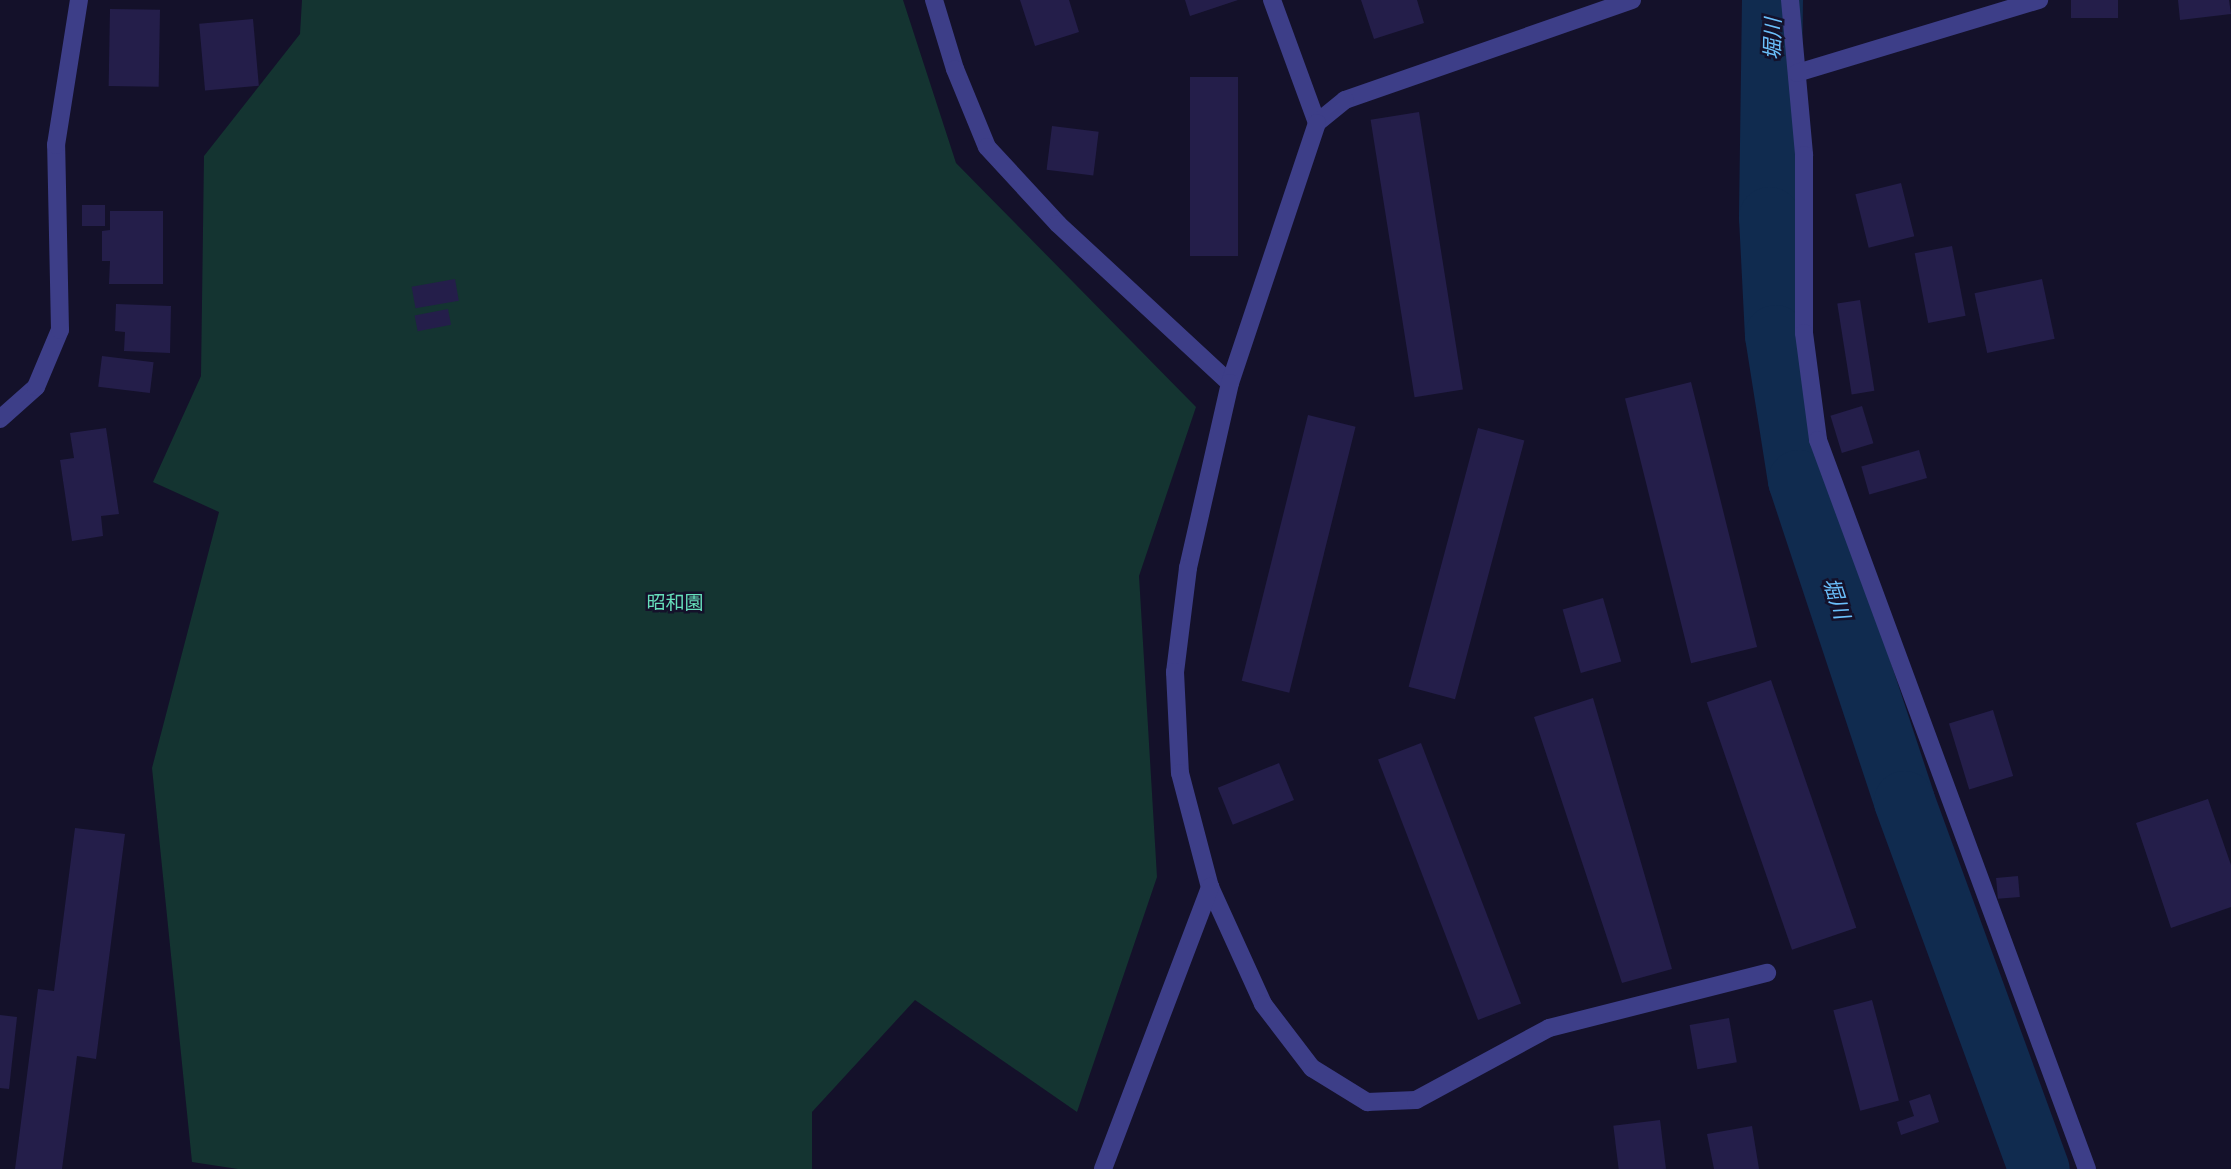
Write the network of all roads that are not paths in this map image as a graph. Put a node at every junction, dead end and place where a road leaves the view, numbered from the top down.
1 (79, 0) edge
2 (934, 0) edge
3 (1272, 0) edge
4 (1632, 0) edge
5 (1790, 0) edge
6 (2039, 0) edge
7 (1797, 73) junction
8 (1317, 122) junction
9 (1230, 383) junction
10 (0, 419) edge
11 (1210, 887) junction
12 (1767, 973) dead end
13 (1103, 1169) edge
14 (2087, 1169) edge

1 - 10 street
2 - 9 street
3 - 8 street
4 - 8 street
5 - 7 street
6 - 7 street
7 - 14 street
8 - 9 street
9 - 11 street
11 - 12 street
11 - 13 street

